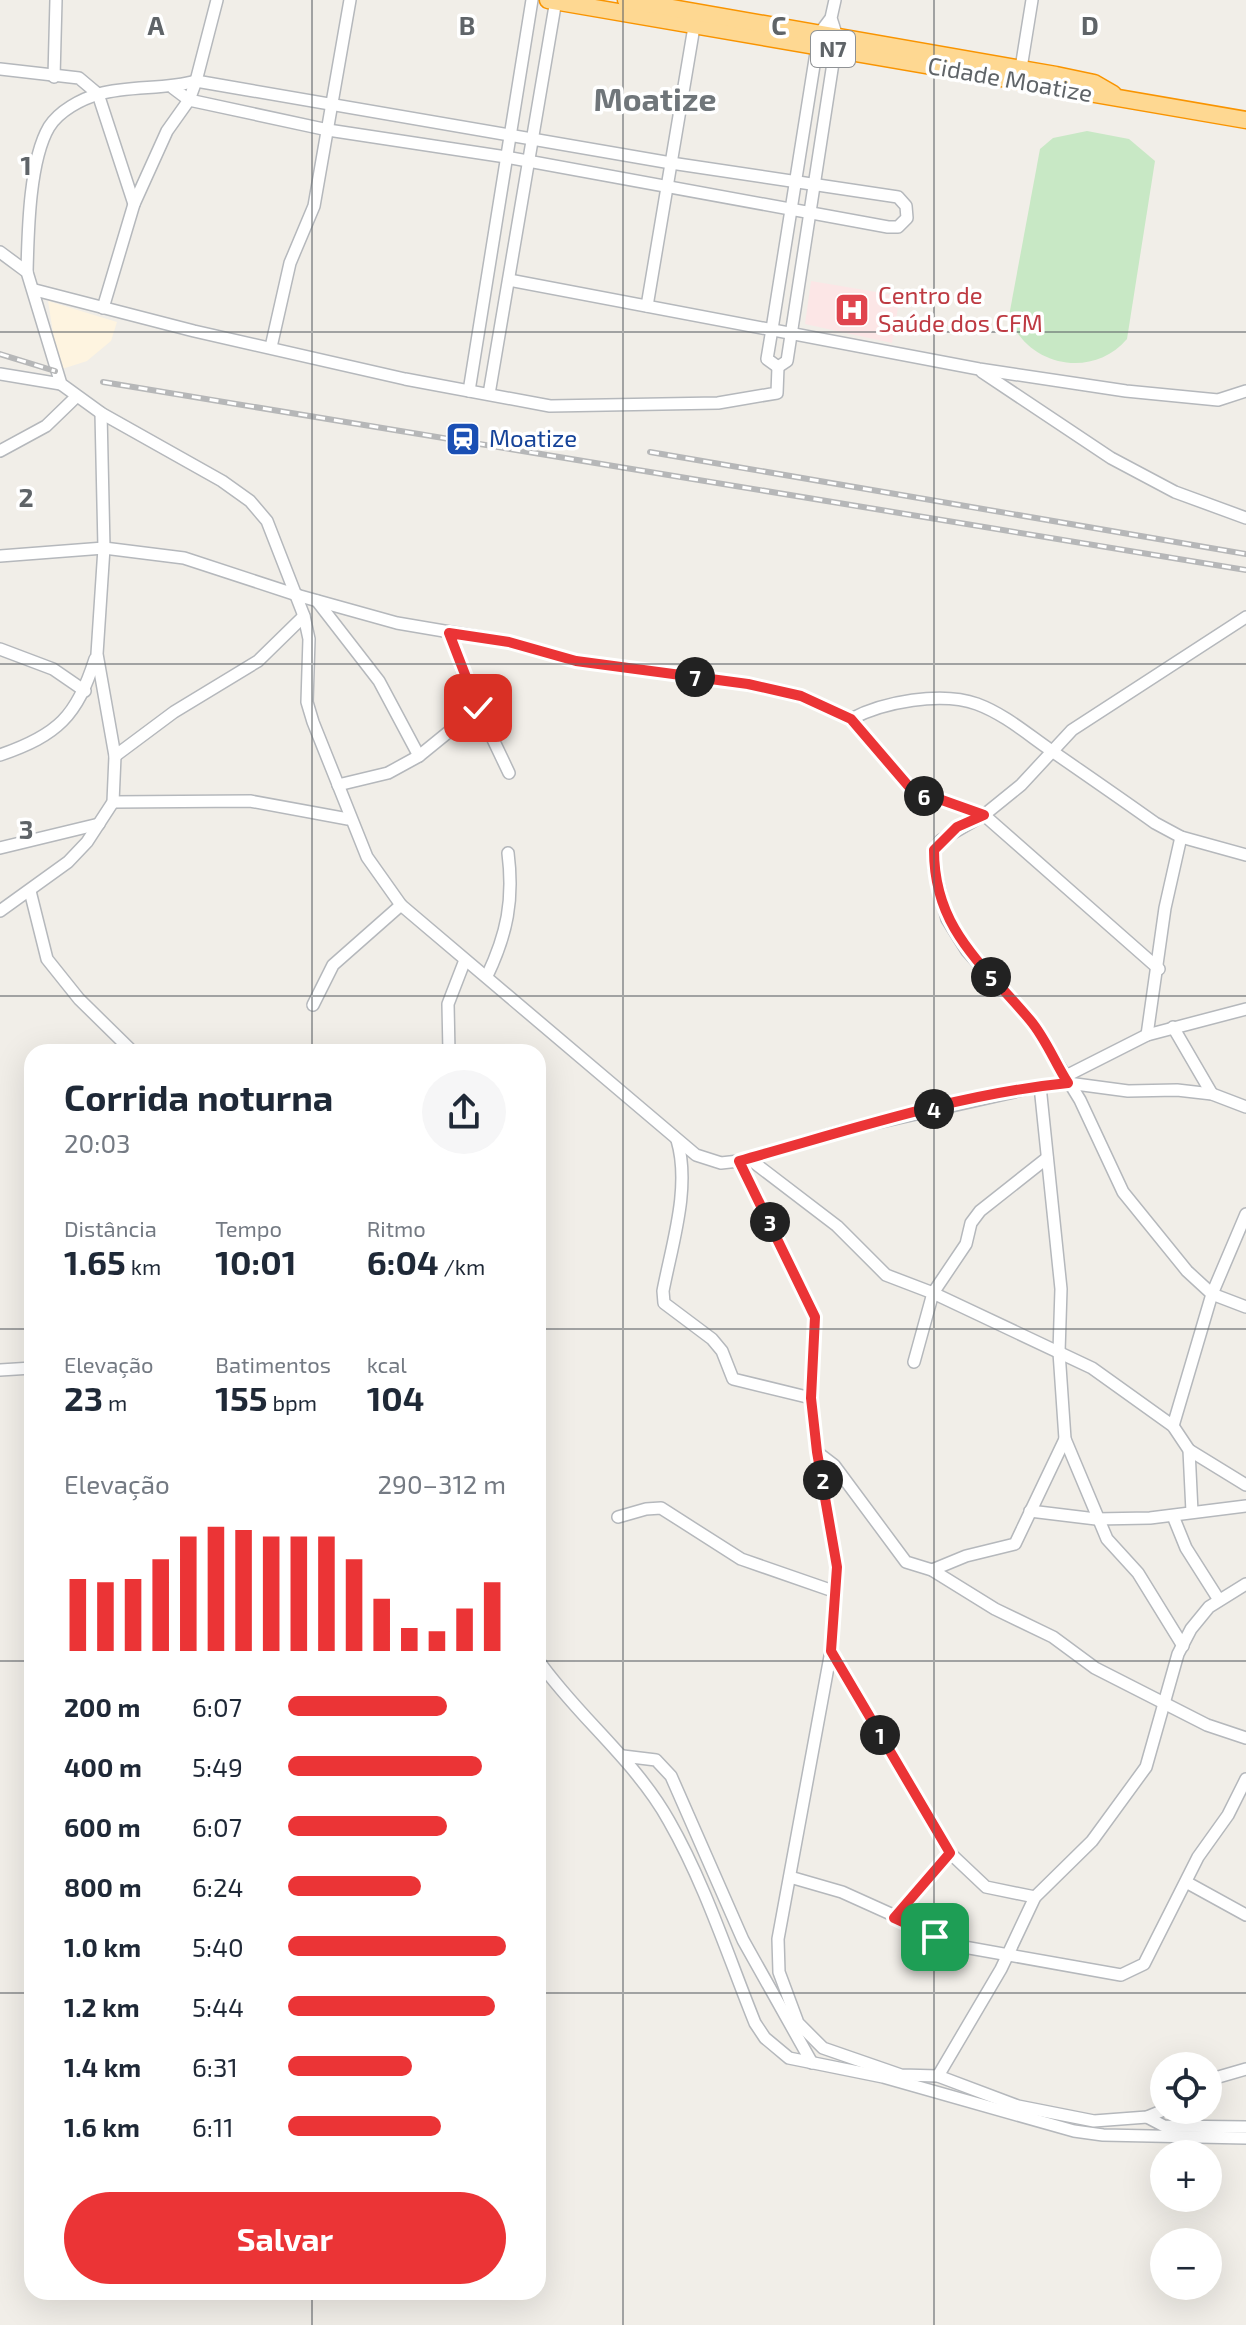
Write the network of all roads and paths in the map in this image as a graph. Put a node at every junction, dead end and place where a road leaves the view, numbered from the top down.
1 (56, 0) edge
2 (217, 0) edge
3 (350, 0) edge
4 (532, 0) edge
5 (548, 0) edge
6 (555, 0) edge
7 (626, 0) edge
8 (835, 0) edge
9 (1032, 0) edge
10 (831, 18) junction
11 (694, 27) junction
12 (818, 40) junction
13 (836, 43) junction
14 (1021, 68) junction
15 (0, 69) edge
16 (54, 77) junction
17 (196, 81) junction
18 (173, 88) junction
19 (98, 94) junction
20 (1118, 96) junction
21 (189, 100) junction
22 (333, 103) junction
23 (1246, 120) edge
24 (328, 130) junction
25 (510, 134) junction
26 (533, 138) junction
27 (506, 157) junction
28 (530, 161) junction
29 (671, 163) junction
30 (795, 183) junction
31 (814, 186) junction
32 (667, 187) junction
33 (134, 204) junction
34 (791, 208) junction
35 (810, 212) junction
36 (0, 252) edge
37 (27, 272) junction
38 (509, 280) junction
39 (35, 290) junction
40 (647, 306) junction
41 (103, 308) junction
42 (772, 329) junction
43 (791, 332) junction
44 (271, 347) junction
45 (778, 367) junction
46 (979, 369) junction
47 (0, 374) edge
48 (61, 384) junction
49 (469, 391) junction
50 (1246, 391) edge
51 (489, 394) junction
52 (76, 397) junction
53 (101, 413) junction
54 (0, 451) edge
55 (1246, 518) edge
56 (104, 548) junction
57 (0, 556) edge
58 (300, 596) junction
59 (316, 601) junction
60 (304, 616) junction
61 (1246, 617) edge
62 (449, 633) junction
63 (0, 649) edge
64 (97, 654) junction
65 (85, 691) junction
66 (478, 708) junction
67 (851, 719) junction
68 (1050, 750) junction
69 (0, 755) edge
70 (115, 756) junction
71 (419, 756) junction
72 (509, 773) dead end
73 (338, 785) junction
74 (113, 802) junction
75 (984, 815) junction
76 (348, 819) junction
77 (99, 824) junction
78 (1181, 837) junction
79 (0, 848) edge
80 (508, 853) dead end
81 (1246, 855) edge
82 (30, 891) junction
83 (401, 905) junction
84 (0, 911) edge
85 (465, 960) junction
86 (1159, 969) junction
87 (487, 976) junction
88 (313, 1005) dead end
89 (1246, 1009) edge
90 (1173, 1027) junction
91 (1147, 1035) junction
92 (125, 1044) edge
93 (449, 1044) edge
94 (1066, 1080) junction
95 (1040, 1086) junction
96 (1212, 1094) junction
97 (1246, 1107) edge
98 (677, 1139) junction
99 (1047, 1158) junction
100 (743, 1160) junction
101 (1246, 1214) edge
102 (933, 1293) junction
103 (1212, 1294) junction
104 (1246, 1307) edge
105 (1059, 1352) junction
106 (914, 1362) dead end
107 (24, 1368) edge
108 (0, 1370) edge
109 (811, 1398) junction
110 (1173, 1426) junction
111 (1065, 1439) junction
112 (1189, 1450) junction
113 (817, 1452) junction
114 (1246, 1485) edge
115 (1246, 1506) edge
116 (1030, 1511) junction
117 (1192, 1512) junction
118 (1173, 1516) junction
119 (618, 1517) dead end
120 (1096, 1519) junction
121 (932, 1570) junction
122 (1246, 1584) edge
123 (836, 1592) junction
124 (1219, 1600) junction
125 (1183, 1646) junction
126 (831, 1651) junction
127 (546, 1671) edge
128 (1164, 1703) junction
129 (1246, 1738) edge
130 (623, 1756) junction
131 (1246, 1779) edge
132 (950, 1853) junction
133 (790, 1877) junction
134 (1186, 1882) junction
135 (1035, 1897) junction
136 (1246, 1915) edge
137 (894, 1918) junction
138 (1006, 1956) junction
139 (812, 2063) junction
140 (1246, 2069) edge
141 (938, 2076) junction
142 (1222, 2076) edge
143 (1150, 2116) edge
144 (1147, 2117) junction
145 (1246, 2127) edge
146 (1246, 2138) edge

1 - 16 street
2 - 17 street
3 - 22 street
4 - 25 street
5 - 6 highway, Cidade Moatize / N7
6 - 11 highway, Cidade Moatize / N7
6 - 26 street
7 - 12 highway, Cidade Moatize / N7
8 - 10 street
9 - 14 street
10 - 12 street
10 - 13 street
11 - 12 highway, Cidade Moatize / N7
11 - 29 street
12 - 13 highway, Cidade Moatize / N7
12 - 30 street
13 - 14 highway, Cidade Moatize / N7
13 - 20 highway, Cidade Moatize / N7
13 - 31 street
14 - 20 highway, Cidade Moatize / N7
15 - 16 street
16 - 19 street
17 - 18 street
17 - 21 street
17 - 22 street
18 - 19 street
18 - 21 street
19 - 33 street
19 - 37 street
20 - 23 highway, N7
21 - 24 street
21 - 33 street
22 - 24 street
22 - 25 street
24 - 27 street
24 - 44 street
25 - 26 street
25 - 27 street
26 - 28 street
26 - 29 street
27 - 28 street
27 - 49 street
28 - 32 street
28 - 38 street
29 - 30 street
29 - 32 street
30 - 31 street
30 - 34 street
31 - 35 street
31 - 35 street
32 - 34 street
32 - 40 street
33 - 41 street
34 - 35 street
34 - 42 street
35 - 43 street
36 - 37 street
37 - 39 street
38 - 40 street
38 - 51 street
39 - 41 street
39 - 48 street
40 - 42 street
41 - 44 street
42 - 43 street
42 - 45 street
43 - 45 street
43 - 46 street
44 - 49 street
45 - 51 street
46 - 50 street
46 - 55 street
47 - 48 street
48 - 52 street
49 - 51 street
52 - 53 street
52 - 54 street
53 - 56 street
53 - 58 street
56 - 57 street
56 - 58 street
56 - 64 street
58 - 59 street
58 - 60 street
59 - 62 street
59 - 71 street
60 - 70 street
60 - 73 street
61 - 68 street
62 - 66 street
62 - 67 street
63 - 65 street
64 - 65 street
64 - 70 street
65 - 69 street
66 - 71 street
66 - 72 street
67 - 68 street
67 - 75 street
68 - 75 street
68 - 78 street
70 - 74 street
71 - 73 street
73 - 76 street
74 - 76 street
74 - 77 street
75 - 86 street
75 - 94 street
76 - 83 street
77 - 79 street
77 - 82 street
78 - 81 street
78 - 86 street
80 - 87 street
82 - 84 street
82 - 92 street
83 - 85 street
83 - 88 street
85 - 87 street
85 - 93 street
86 - 91 street
87 - 98 street
89 - 90 street
90 - 91 street
90 - 96 street
91 - 94 street
94 - 95 street
94 - 96 street
94 - 103 street
95 - 99 street
95 - 100 street
96 - 97 street
98 - 100 street
98 - 109 street
99 - 102 street
99 - 105 street
100 - 102 street
100 - 109 street
101 - 103 street
102 - 105 street
102 - 106 street
103 - 104 street
103 - 110 street
105 - 110 street
105 - 111 street
107 - 108 street
109 - 113 street
110 - 112 street
111 - 116 street
111 - 120 street
112 - 114 street
112 - 117 street
113 - 121 street
113 - 123 street
115 - 117 street
116 - 120 street
116 - 121 street
117 - 118 street
118 - 120 street
118 - 124 street
119 - 123 street
120 - 125 street
121 - 128 street
122 - 124 street
123 - 126 street
124 - 125 street
125 - 128 street
126 - 132 street
126 - 133 street
127 - 130 street
128 - 129 street
128 - 135 street
130 - 139 street
130 - 139 street
131 - 134 street
132 - 135 street
132 - 137 street
133 - 137 street
133 - 141 street
134 - 136 street
134 - 138 street
135 - 138 street
137 - 138 street
138 - 141 street
139 - 146 street
140 - 142 street
141 - 144 street
143 - 144 street
144 - 145 street

